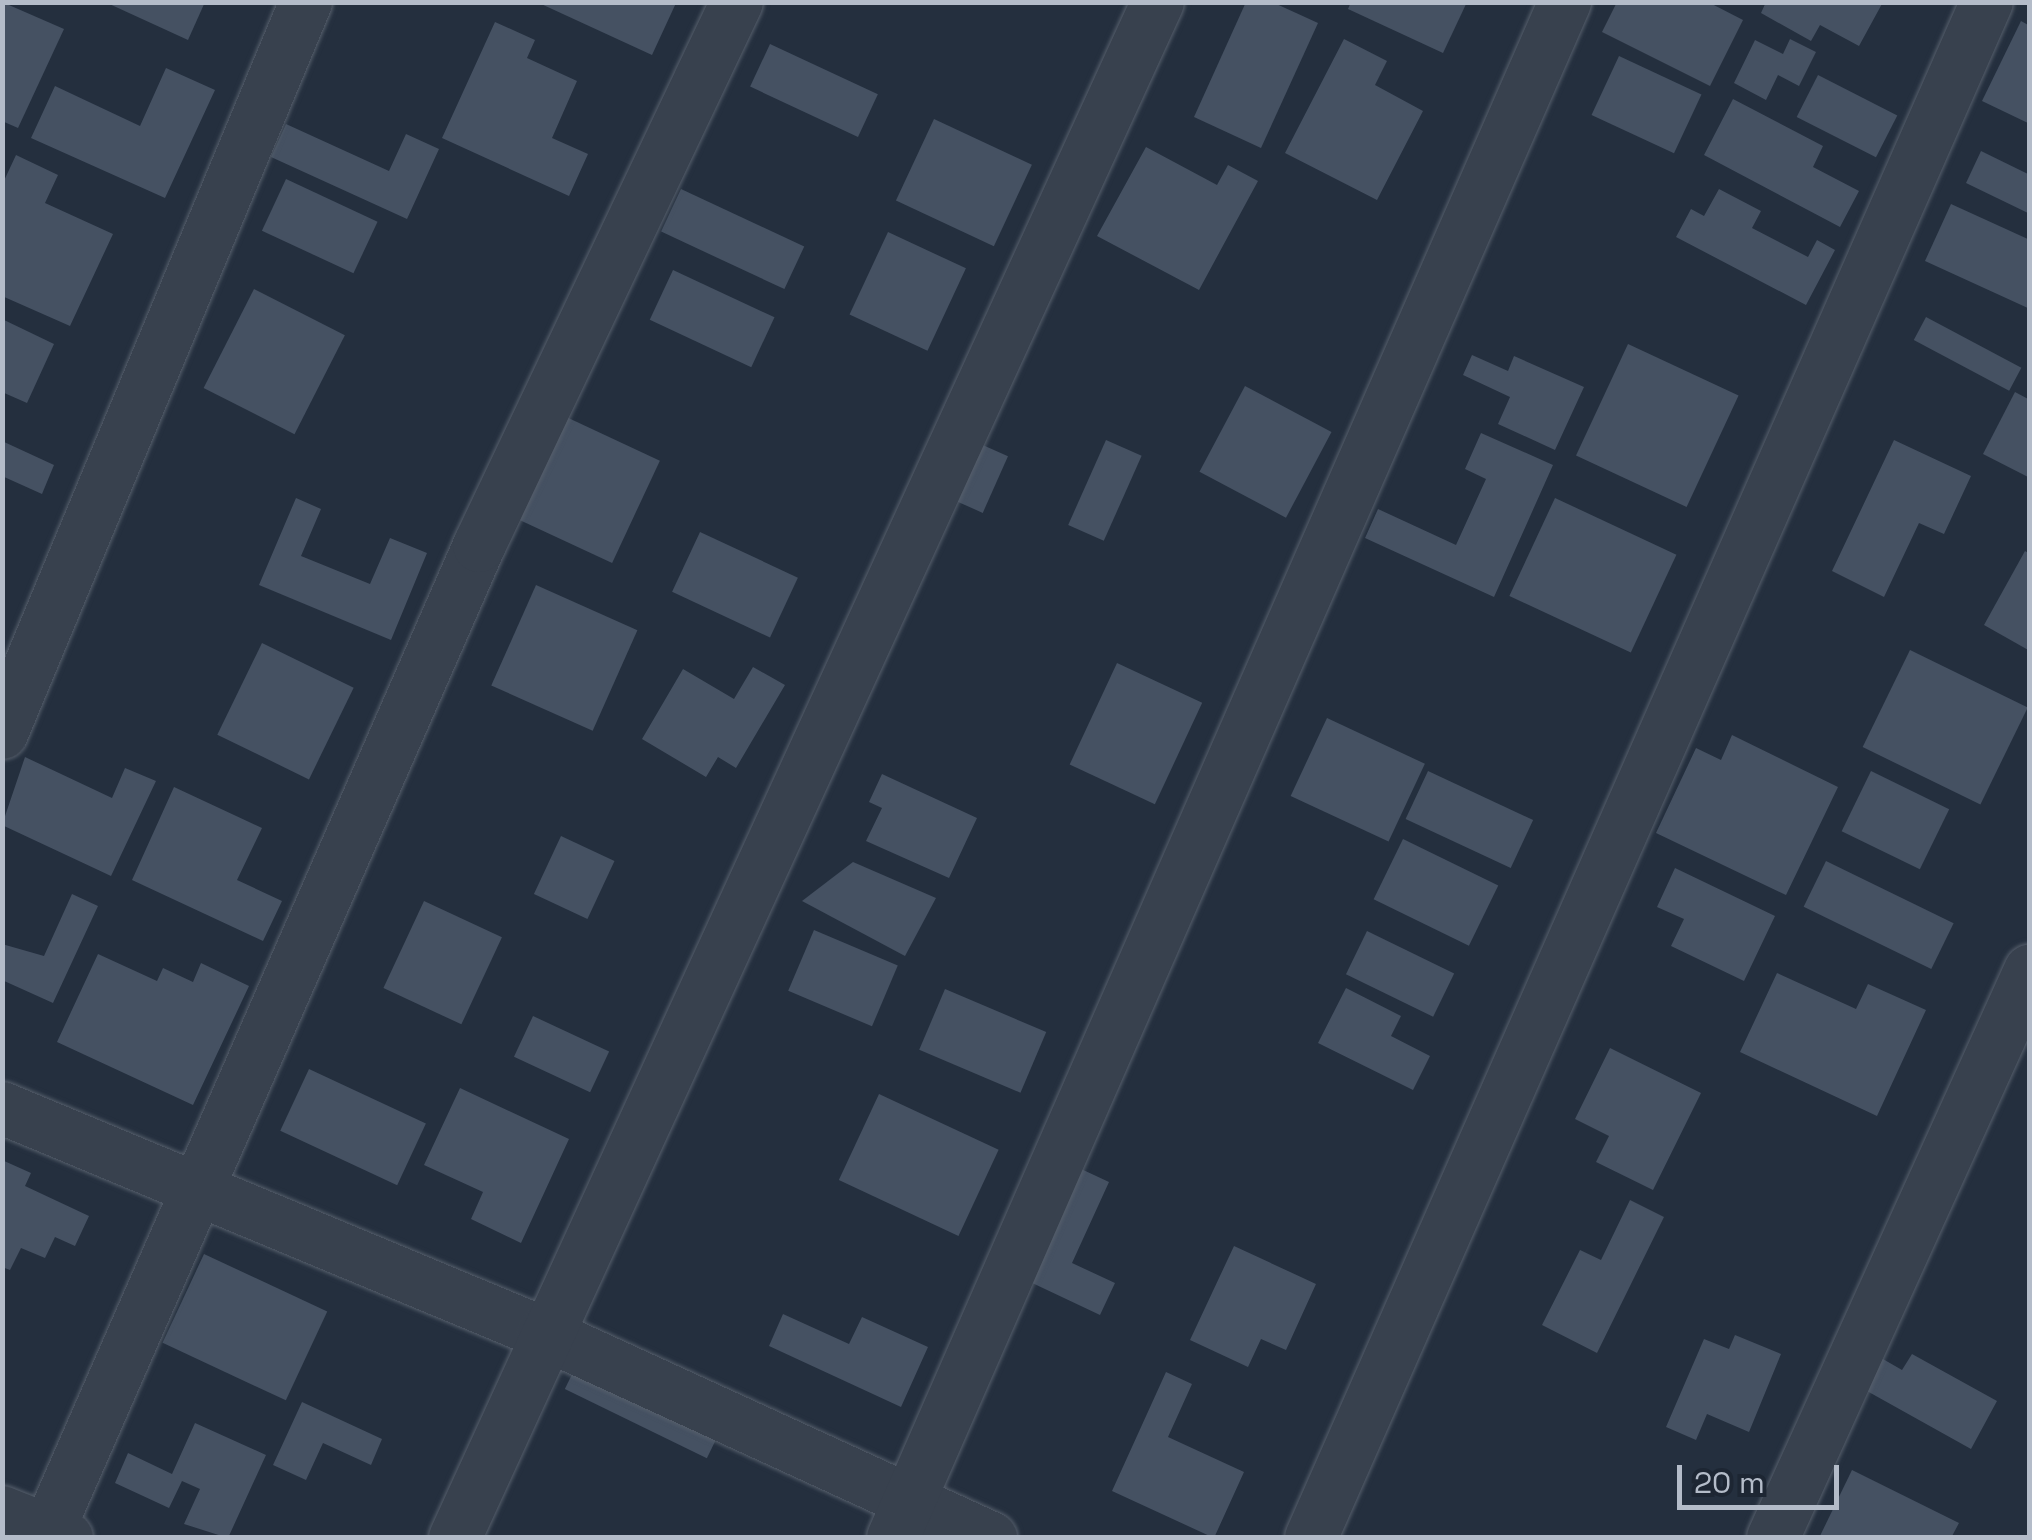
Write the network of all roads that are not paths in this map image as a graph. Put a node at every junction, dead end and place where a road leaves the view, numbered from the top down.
1 (306, 2) edge
2 (737, 2) edge
3 (1158, 2) edge
4 (1565, 2) edge
5 (1987, 2) edge
6 (2, 733) edge
7 (2030, 971) edge
8 (2, 1108) edge
9 (198, 1194) junction
10 (544, 1333) junction
11 (900, 1521) edge
12 (41, 1530) edge
13 (455, 1538) edge
14 (990, 1538) edge
15 (1311, 1538) edge
16 (1773, 1538) edge

1 - 6 street
2 - 9 street
3 - 10 street
4 - 11 street
5 - 15 street
7 - 16 street
8 - 9 street
9 - 10 street
9 - 12 street
10 - 11 street
10 - 13 street
11 - 14 street

